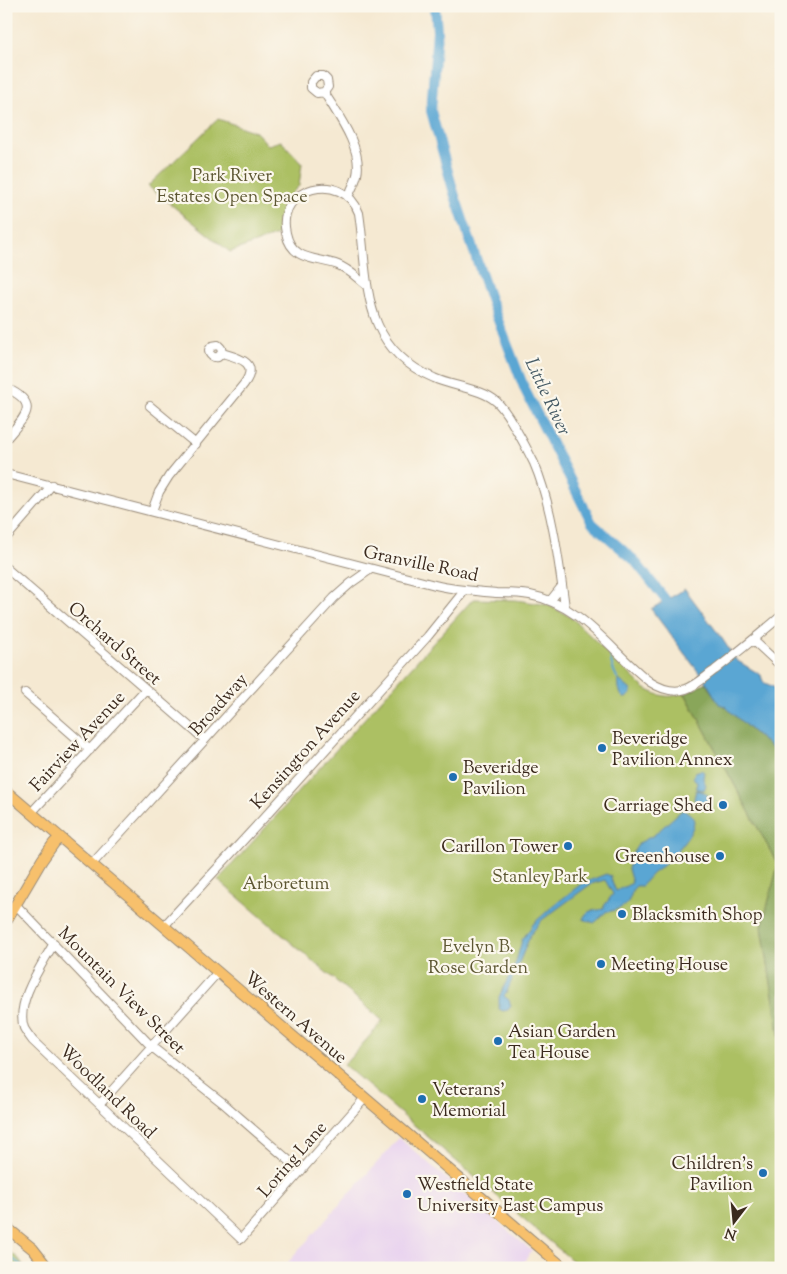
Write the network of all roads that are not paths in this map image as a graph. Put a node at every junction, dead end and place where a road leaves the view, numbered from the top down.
1 (324, 92) dead end
2 (348, 197) junction
3 (366, 285) junction
4 (222, 353) dead end
5 (6, 388) edge
6 (150, 406) dead end
7 (6, 439) edge
8 (196, 444) junction
9 (6, 474) edge
10 (52, 485) junction
11 (152, 511) junction
12 (6, 538) edge
13 (6, 568) edge
14 (371, 569) junction
15 (562, 586) junction
16 (465, 590) junction
17 (550, 601) junction
18 (565, 607) junction
19 (781, 616) edge
20 (753, 640) junction
21 (781, 666) edge
22 (146, 689) junction
23 (26, 693) dead end
24 (205, 740) junction
25 (90, 750) junction
26 (6, 791) edge
27 (31, 813) junction
28 (60, 837) junction
29 (92, 864) junction
30 (16, 904) junction
31 (6, 921) edge
32 (164, 926) junction
33 (54, 943) junction
34 (218, 972) junction
35 (152, 1047) junction
36 (365, 1098) junction
37 (100, 1104) junction
38 (301, 1171) junction
39 (6, 1226) edge
40 (241, 1239) joint
41 (48, 1268) edge
42 (564, 1268) edge

1 - 2 street
2 - 3 street
2 - 3 street
3 - 15 street
4 - 8 street
5 - 7 street
6 - 8 street
8 - 11 street
9 - 10 street, Granville Road
10 - 11 street, Granville Road
10 - 12 street
11 - 14 street, Granville Road
13 - 22 street, Orchard Street
14 - 16 street, Granville Road
14 - 24 street, Broadway
15 - 17 street
15 - 18 street
16 - 17 street, Granville Road
16 - 32 street, Kensington Avenue
17 - 18 street, Granville Road
18 - 20 street, Granville Road
19 - 20 street, Granville Road
20 - 21 street
22 - 24 street, Orchard Street
22 - 25 street, Fairview Avenue
23 - 25 street
24 - 29 street, Broadway
25 - 27 street, Fairview Avenue
26 - 27 main road, Western Avenue
27 - 28 main road, Western Avenue
28 - 29 main road, Western Avenue
28 - 30 main road
29 - 32 main road, Western Avenue
30 - 31 main road
30 - 33 street, Mountain View Street
32 - 34 main road, Western Avenue
33 - 35 street, Mountain View Street
33 - 37 street, Woodland Road
34 - 35 street
34 - 36 main road, Western Avenue
35 - 37 street
35 - 38 street, Mountain View Street
36 - 38 street, Loring Lane
36 - 42 main road, Western Avenue
37 - 40 street, Woodland Road
38 - 40 street, Loring Lane
39 - 41 main road

